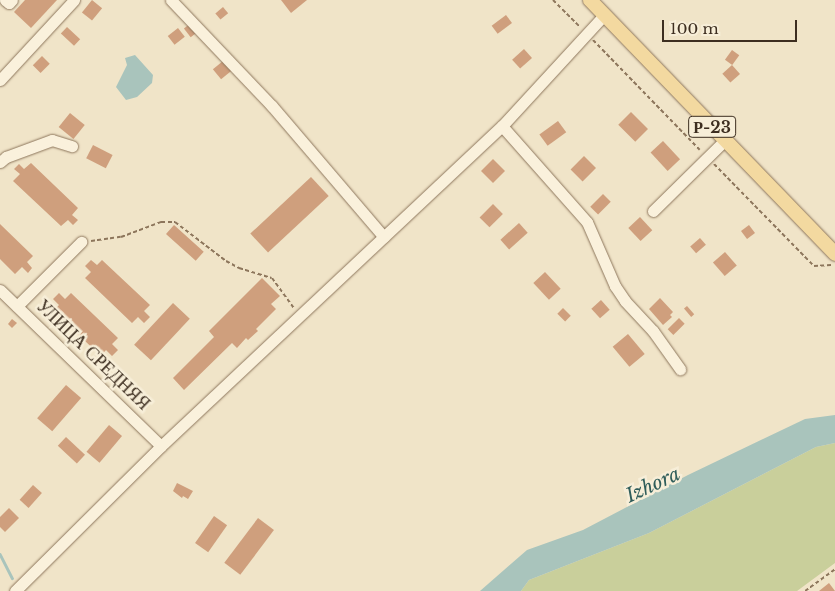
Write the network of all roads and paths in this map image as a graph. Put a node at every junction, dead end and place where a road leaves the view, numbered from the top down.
1 (5, 0) edge
2 (12, 0) edge
3 (74, 0) edge
4 (171, 0) edge
5 (553, 0) edge
6 (590, 0) edge
7 (604, 15) junction
8 (587, 34) junction
9 (0, 80) edge
10 (502, 126) junction
11 (725, 140) junction
12 (72, 146) dead end
13 (0, 162) edge
14 (653, 211) dead end
15 (384, 237) junction
16 (81, 242) joint
17 (835, 254) edge
18 (0, 290) edge
19 (17, 306) junction
20 (300, 315) junction
21 (680, 369) dead end
22 (161, 446) junction
23 (835, 569) edge
24 (15, 591) edge
25 (805, 591) edge

1 - 2 street
3 - 9 street
4 - 15 street
5 - 8 path
6 - 7 main road, Р-23
7 - 8 street
7 - 11 main road, Р-23
8 - 10 street
10 - 15 street
10 - 21 street
11 - 14 street
11 - 17 main road, Р-23
12 - 13 street
15 - 20 street
16 - 19 street
16 - 20 path
18 - 19 street, УЛИЦА СРЕДНЯЯ
19 - 22 street, УЛИЦА СРЕДНЯЯ
20 - 22 street
22 - 24 street
23 - 25 path

